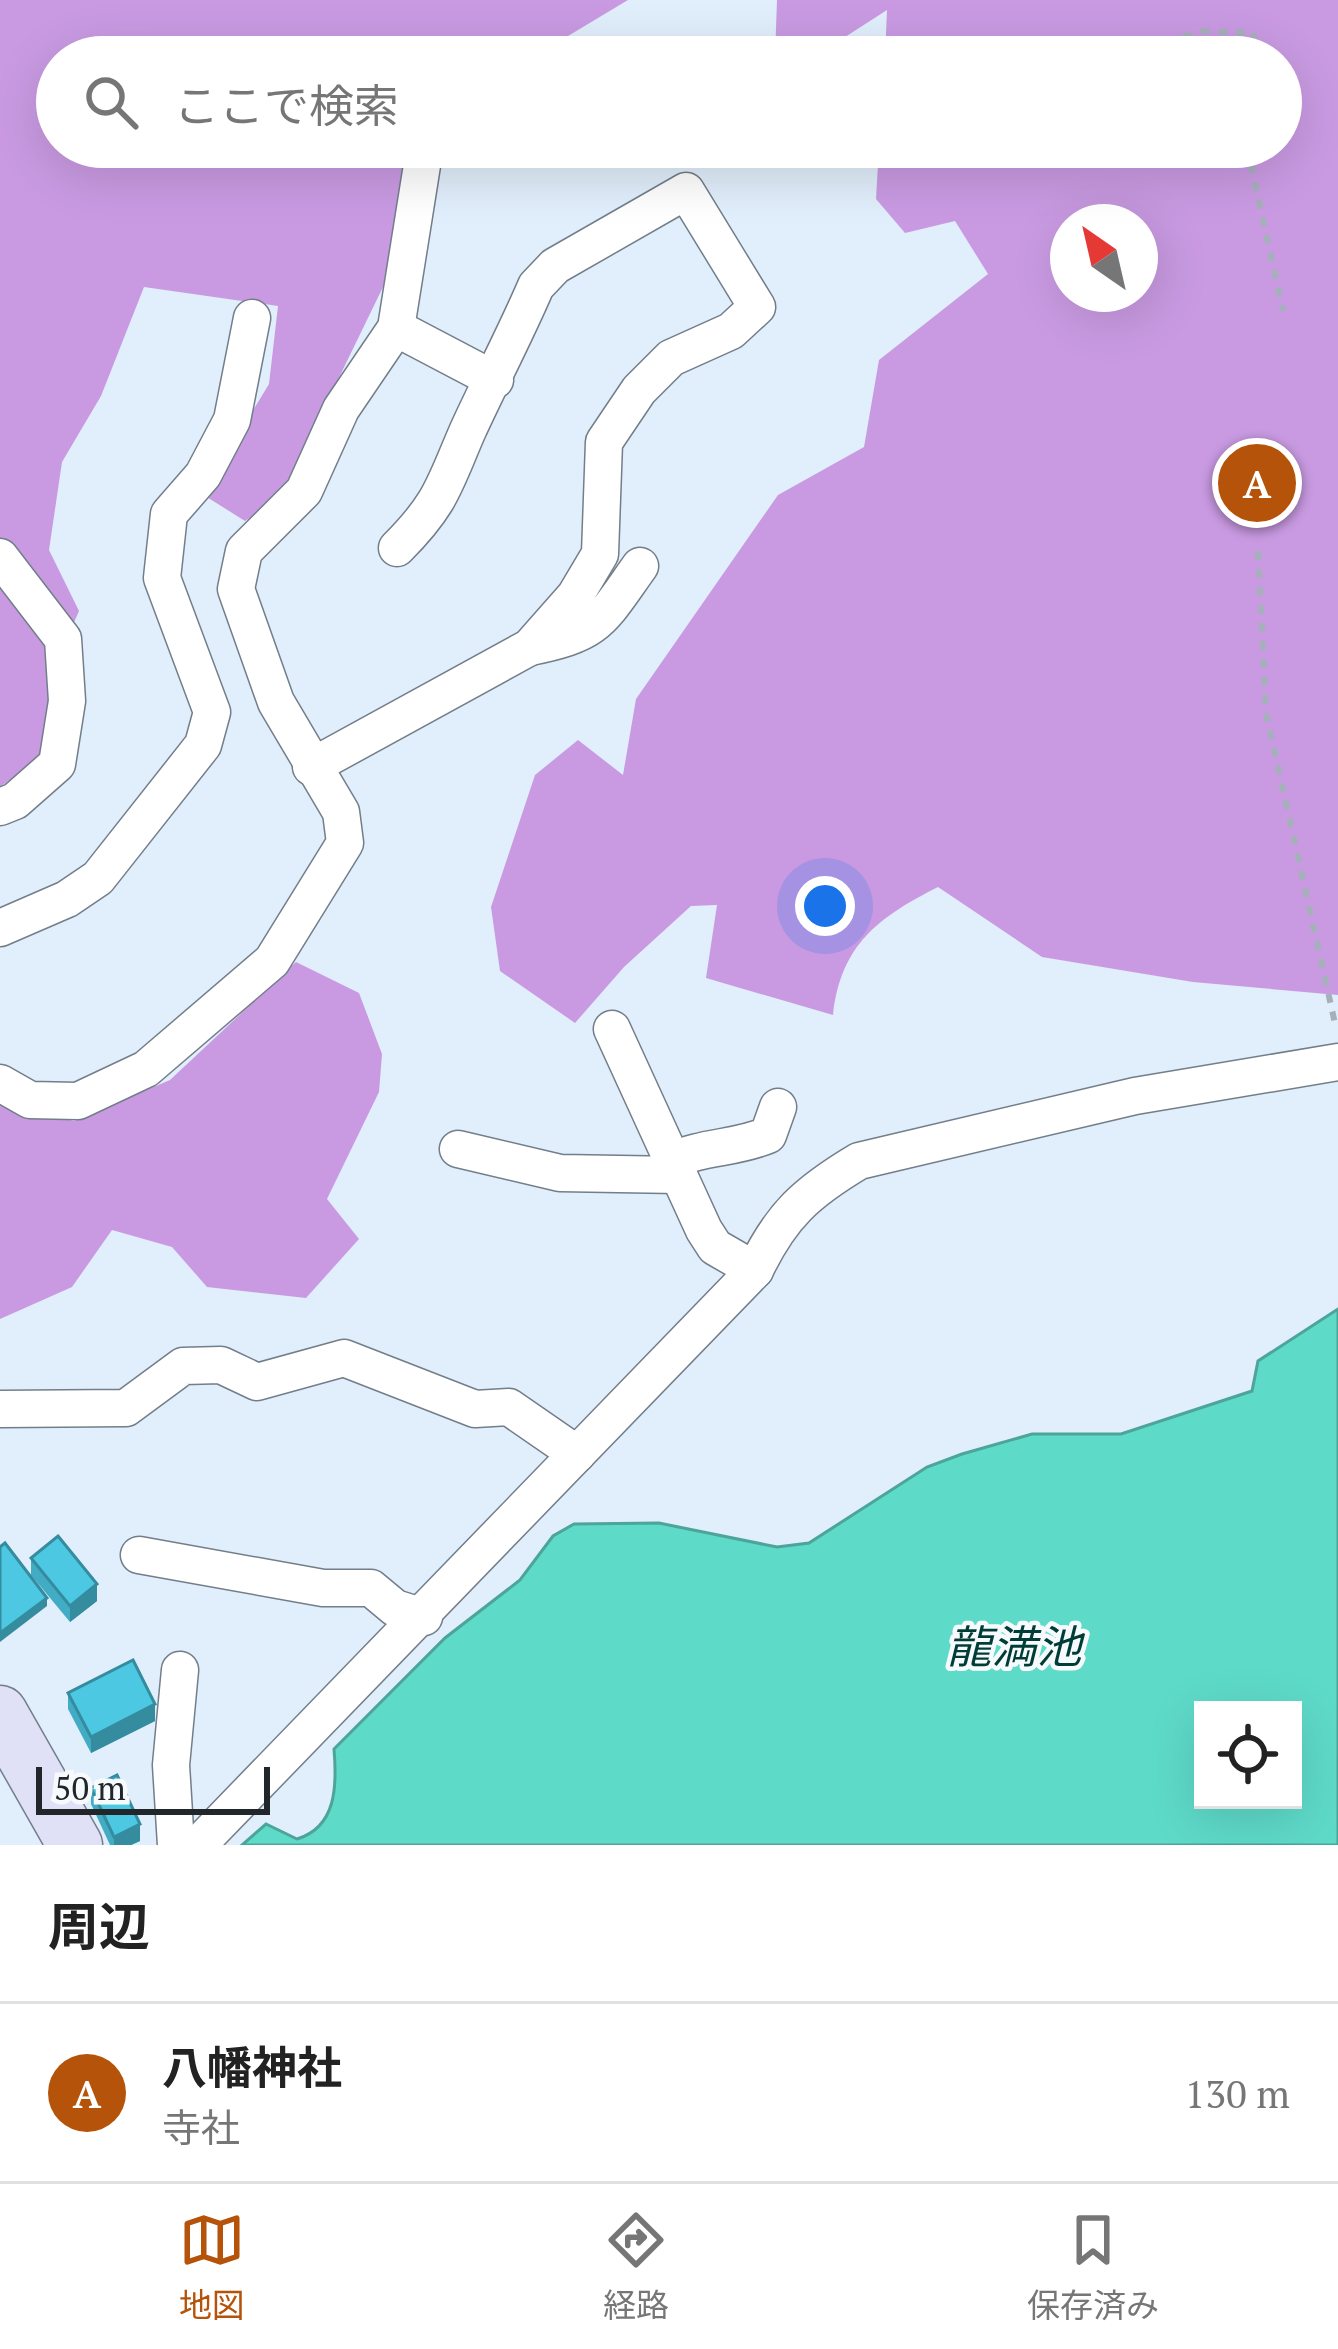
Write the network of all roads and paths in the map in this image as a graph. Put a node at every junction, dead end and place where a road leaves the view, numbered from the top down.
1 (1174, 36) edge
2 (1254, 36) edge
3 (421, 168) edge
4 (1252, 168) edge
5 (1282, 310) dead end
6 (252, 318) dead end
7 (396, 328) junction
8 (494, 380) junction
9 (397, 548) dead end
10 (1258, 550) dead end
11 (0, 557) edge
12 (640, 566) dead end
13 (530, 647) junction
14 (311, 767) junction
15 (0, 807) edge
16 (0, 928) edge
17 (612, 1029) dead end
18 (1338, 1044) edge
19 (1338, 1062) edge
20 (0, 1082) edge
21 (778, 1107) dead end
22 (458, 1149) dead end
23 (674, 1168) junction
24 (755, 1270) junction
25 (0, 1409) edge
26 (577, 1454) junction
27 (139, 1555) dead end
28 (424, 1617) junction
29 (180, 1670) dead end
30 (0, 1713) edge
31 (75, 1845) edge
32 (176, 1845) edge
33 (198, 1845) edge

1 - 2 path
3 - 7 street
4 - 5 path
6 - 16 street
7 - 8 street
7 - 14 street
8 - 9 street
8 - 13 street
10 - 18 path
11 - 15 street
12 - 13 street
13 - 14 street
14 - 20 street
17 - 23 street
19 - 24 street
21 - 23 street
22 - 23 street
23 - 24 street
24 - 26 street
25 - 26 street
26 - 28 street
27 - 28 street
28 - 33 street
29 - 32 street
30 - 31 main road

